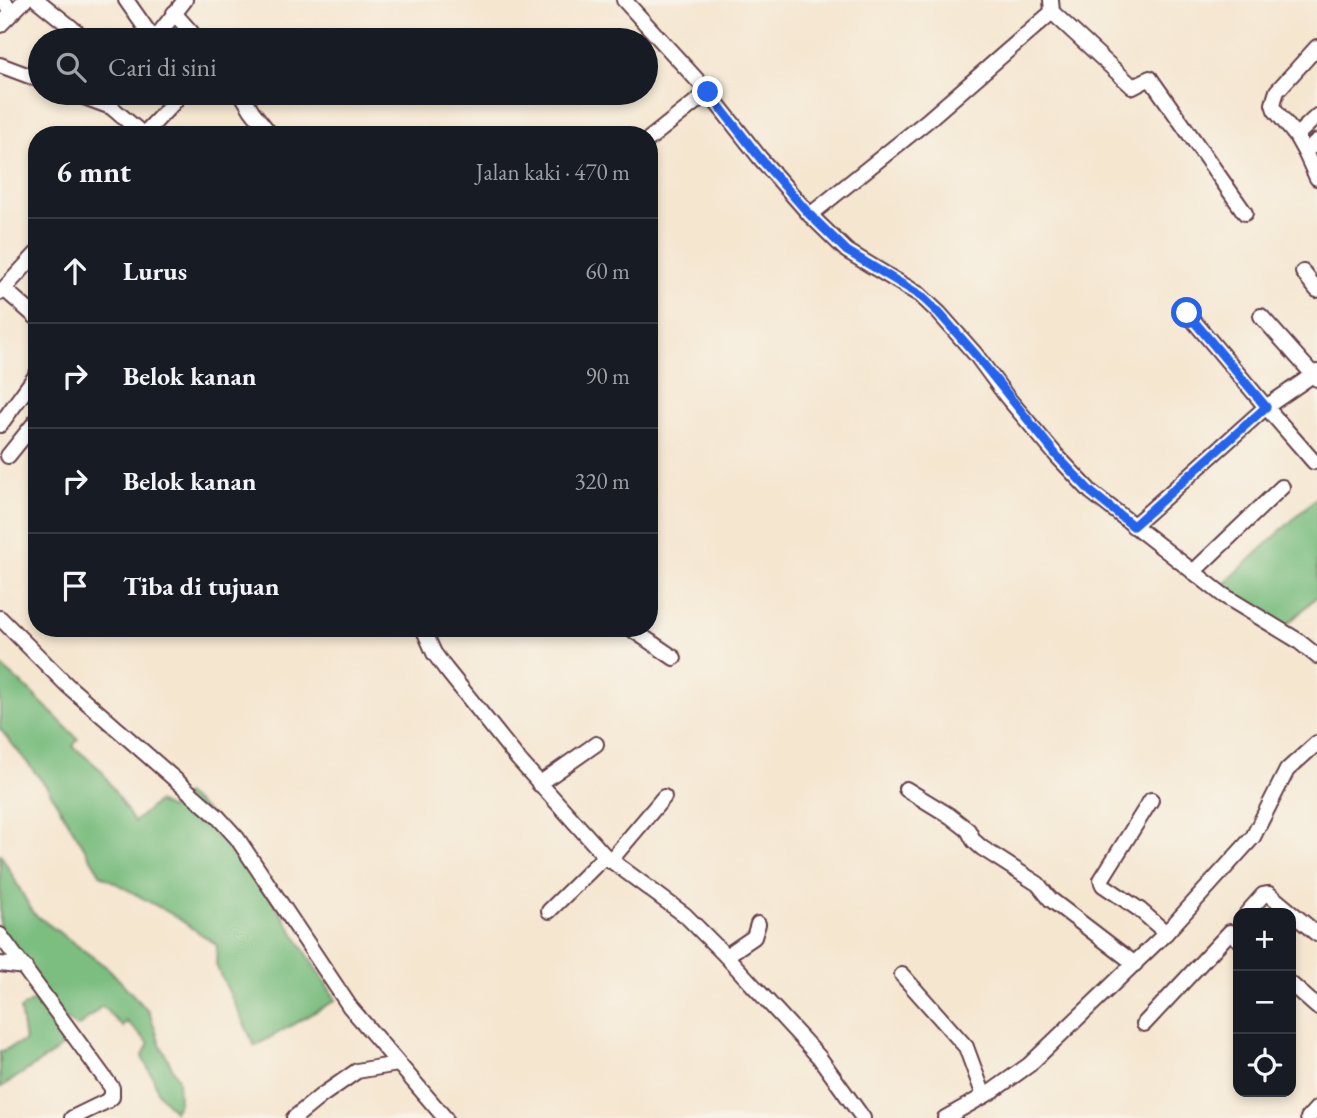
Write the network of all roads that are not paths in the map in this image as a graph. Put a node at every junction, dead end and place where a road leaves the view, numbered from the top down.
1 (25, 0) edge
2 (37, 0) edge
3 (126, 0) edge
4 (185, 0) edge
5 (624, 0) edge
6 (8, 6) edge
7 (1051, 6) edge
8 (173, 13) junction
9 (0, 25) edge
10 (72, 28) edge
11 (146, 28) edge
12 (162, 28) edge
13 (187, 28) edge
14 (650, 28) edge
15 (658, 37) edge
16 (1317, 47) edge
17 (0, 65) edge
18 (28, 76) edge
19 (708, 92) junction
20 (106, 105) edge
21 (171, 105) edge
22 (248, 105) edge
23 (111, 107) joint
24 (1317, 116) edge
25 (133, 126) edge
26 (152, 126) edge
27 (264, 126) edge
28 (658, 132) edge
29 (1296, 136) junction
30 (1317, 141) edge
31 (1305, 152) junction
32 (1317, 178) edge
33 (1245, 213) dead end
34 (810, 215) junction
35 (28, 263) edge
36 (1303, 272) dead end
37 (1317, 290) edge
38 (2, 291) edge
39 (28, 311) edge
40 (1187, 313) dead end
41 (1261, 316) dead end
42 (1316, 375) edge
43 (28, 386) edge
44 (1266, 407) junction
45 (0, 425) edge
46 (28, 431) edge
47 (8, 456) dead end
48 (1314, 461) dead end
49 (1282, 487) dead end
50 (1133, 526) junction
51 (1193, 572) junction
52 (0, 618) edge
53 (426, 637) edge
54 (643, 637) edge
55 (1317, 656) edge
56 (674, 658) dead end
57 (1317, 743) edge
58 (597, 744) dead end
59 (539, 783) junction
60 (906, 789) dead end
61 (664, 797) dead end
62 (1151, 800) dead end
63 (607, 859) junction
64 (1251, 908) edge
65 (1286, 908) edge
66 (549, 911) dead end
67 (1296, 916) edge
68 (758, 924) dead end
69 (1166, 933) junction
70 (1317, 934) edge
71 (0, 935) edge
72 (1233, 935) edge
73 (726, 956) junction
74 (0, 964) edge
75 (1135, 964) junction
76 (25, 967) junction
77 (902, 975) dead end
78 (1296, 988) edge
79 (1317, 1007) edge
80 (1144, 1024) dead end
81 (398, 1064) junction
82 (984, 1096) junction
83 (1317, 1108) edge
84 (72, 1118) edge
85 (294, 1118) edge
86 (445, 1118) edge
87 (863, 1118) edge
88 (945, 1118) edge
89 (1308, 1118) edge

1 - 6 street
2 - 10 street
3 - 11 street
4 - 8 street
5 - 14 street
6 - 9 street
7 - 33 street
7 - 34 street
8 - 12 street
8 - 13 street
15 - 19 street
16 - 29 street
17 - 18 street
19 - 28 street
19 - 34 street
20 - 23 street
21 - 26 street
22 - 27 street
23 - 25 street
24 - 29 street
29 - 31 street
30 - 31 street
31 - 32 street
34 - 50 street
35 - 38 street
36 - 37 street
38 - 39 street
40 - 44 street
41 - 42 street
42 - 44 street
43 - 45 street
44 - 48 street
44 - 50 street
46 - 47 street
49 - 51 street
50 - 51 street
51 - 55 street
52 - 81 street
53 - 59 street
54 - 56 street
57 - 69 street
58 - 59 street
59 - 63 street
60 - 75 street
61 - 63 street
62 - 69 street
63 - 66 street
63 - 73 street
64 - 65 street
67 - 70 street
68 - 73 street
69 - 75 street
71 - 76 street
72 - 80 street
73 - 87 street
74 - 76 street
75 - 82 street
76 - 84 street
77 - 82 street
78 - 79 street
81 - 85 street
81 - 86 street
82 - 88 street
83 - 89 street

